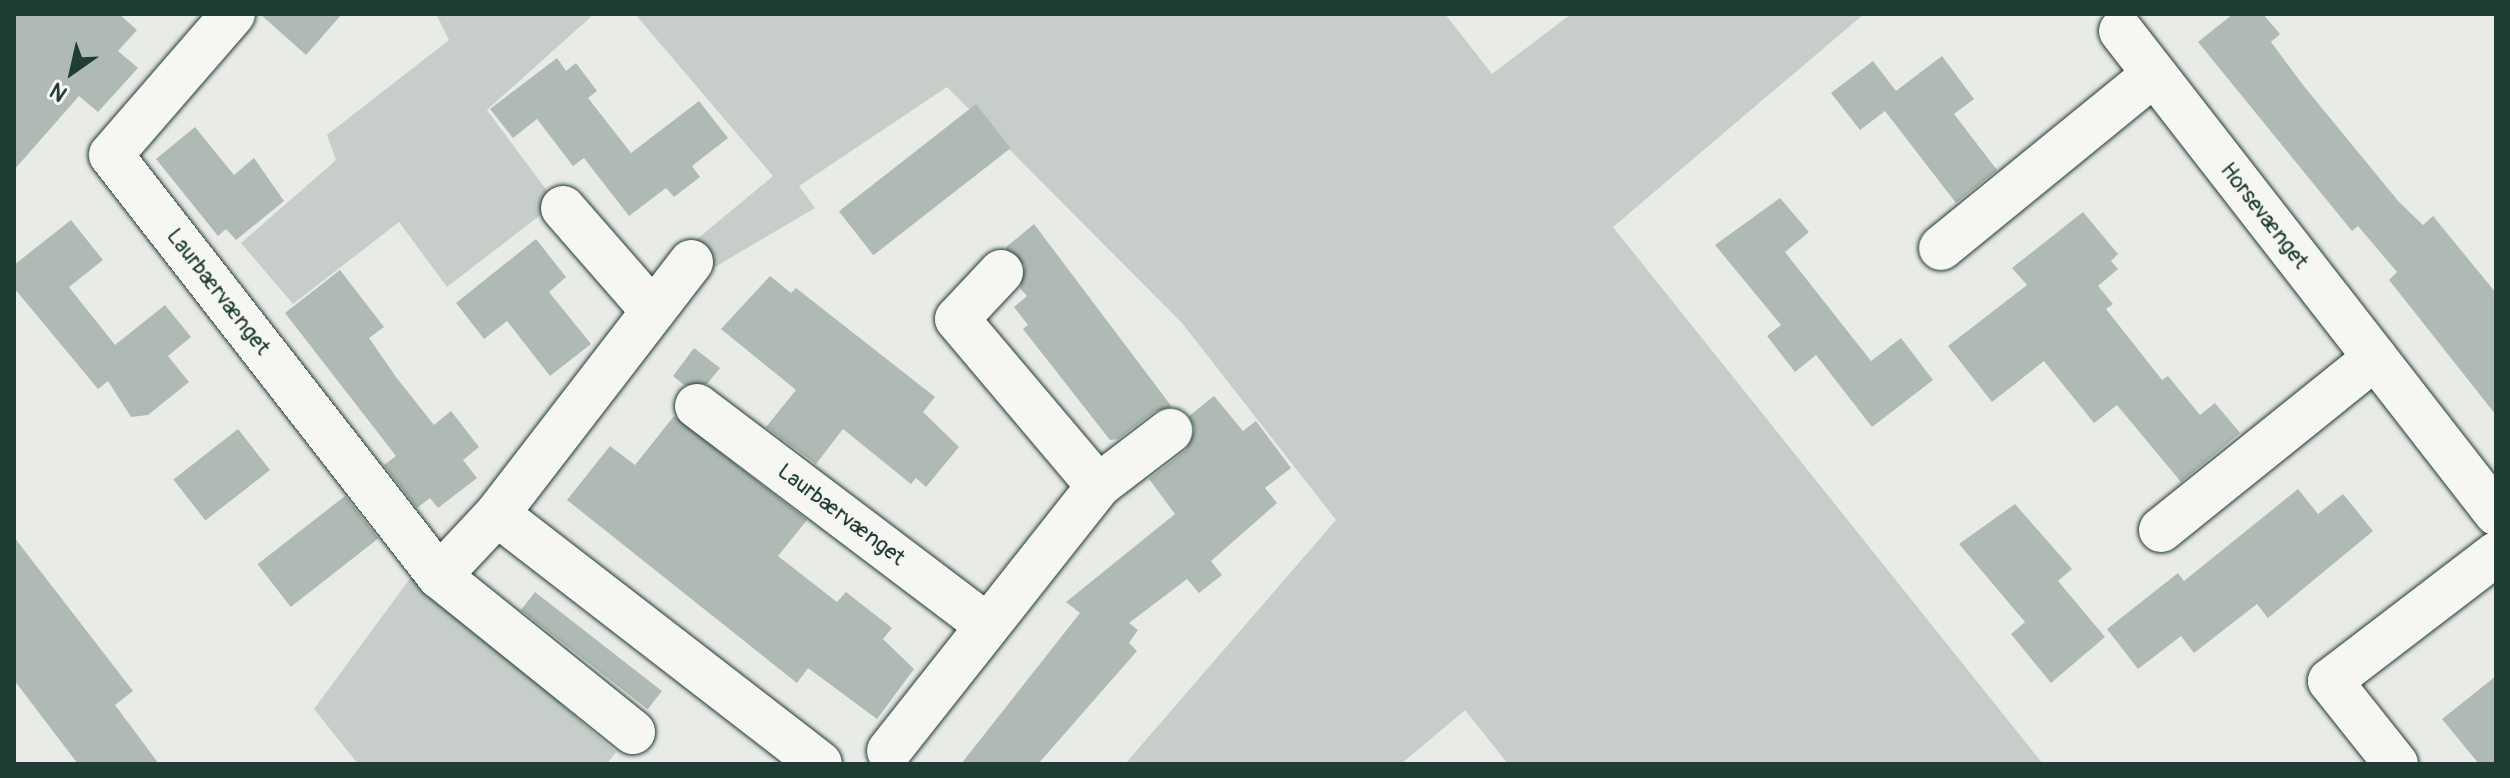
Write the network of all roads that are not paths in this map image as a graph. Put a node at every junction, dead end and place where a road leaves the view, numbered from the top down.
1 (233, 14) edge
2 (2121, 31) dead end
3 (2154, 74) junction
4 (563, 208) dead end
5 (1941, 248) dead end
6 (691, 262) dead end
7 (1001, 272) dead end
8 (653, 311) junction
9 (2375, 358) junction
10 (697, 406) dead end
11 (1170, 431) dead end
12 (1098, 486) junction
13 (2496, 513) edge
14 (497, 514) junction
15 (2161, 530) dead end
16 (2496, 554) edge
17 (439, 576) junction
18 (985, 624) junction
19 (633, 732) dead end
20 (890, 760) edge
21 (820, 764) edge
22 (2396, 764) edge

1 - 17 street, Laurbærvænget
2 - 3 street, Horsevænget
3 - 5 street
3 - 9 street, Horsevænget
4 - 8 street
6 - 8 street
7 - 12 street
8 - 14 street
9 - 13 street, Horsevænget
9 - 15 street
10 - 18 street, Laurbærvænget
11 - 12 street
12 - 18 street
14 - 17 street
14 - 21 street
16 - 22 street
17 - 19 street, Laurbærvænget
18 - 20 street

